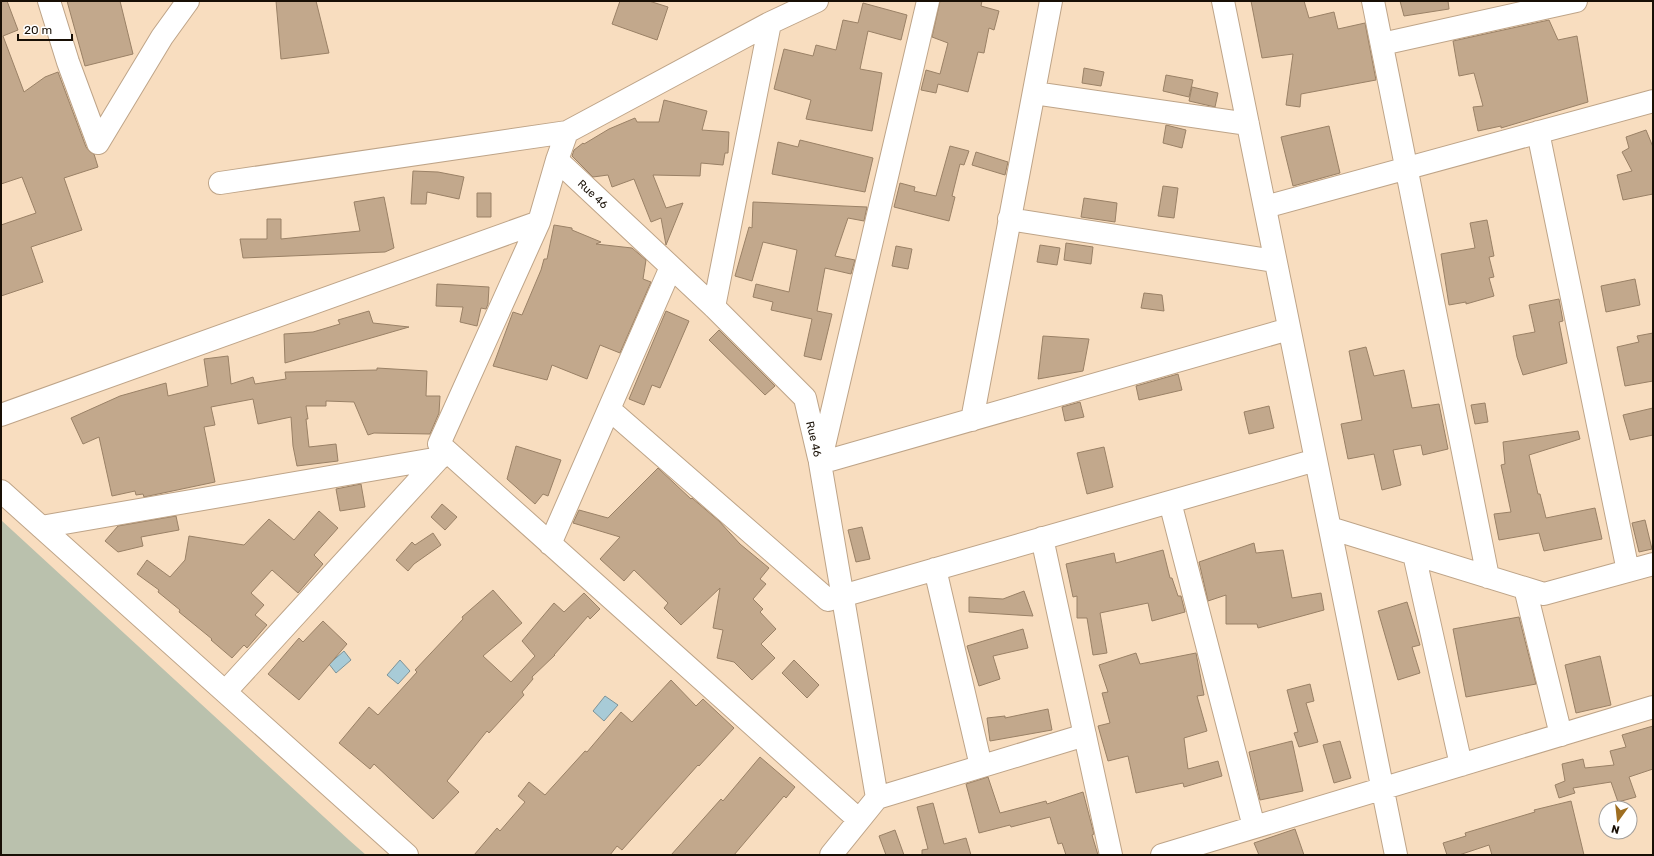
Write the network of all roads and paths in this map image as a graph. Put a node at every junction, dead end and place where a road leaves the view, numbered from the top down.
1 (49, 1) edge
2 (188, 1) edge
3 (817, 1) edge
4 (928, 1) edge
5 (1052, 1) edge
6 (1223, 1) edge
7 (1373, 1) edge
8 (1576, 1) edge
9 (770, 23) junction
10 (1382, 44) junction
11 (1034, 93) junction
12 (1653, 101) edge
13 (1248, 124) junction
14 (567, 132) junction
15 (1538, 132) junction
16 (557, 160) junction
17 (1407, 168) junction
18 (220, 183) dead end
19 (1265, 208) junction
20 (1009, 219) junction
21 (539, 222) junction
22 (1275, 261) junction
23 (671, 267) junction
24 (714, 307) junction
25 (1289, 329) junction
26 (609, 409) junction
27 (1, 415) edge
28 (972, 420) junction
29 (443, 455) junction
30 (1316, 460) junction
31 (820, 463) junction
32 (1, 491) edge
33 (1170, 502) junction
34 (41, 527) junction
35 (1330, 528) junction
36 (1042, 538) junction
37 (550, 544) junction
38 (1414, 554) junction
39 (1653, 564) edge
40 (935, 569) junction
41 (1628, 571) junction
42 (1488, 577) junction
43 (1525, 588) junction
44 (843, 596) junction
45 (225, 692) junction
46 (1653, 707) edge
47 (1084, 734) junction
48 (1561, 735) junction
49 (1461, 765) junction
50 (981, 766) junction
51 (1382, 789) junction
52 (877, 798) junction
53 (859, 820) junction
54 (1254, 827) junction
55 (407, 855) edge
56 (831, 855) edge
57 (1111, 855) edge
58 (1162, 855) edge
59 (1396, 855) edge

1 - 2 street
3 - 9 street
4 - 31 street
5 - 11 street
6 - 13 street
7 - 10 street
8 - 10 street
9 - 14 street
9 - 24 street
10 - 17 street
11 - 13 street
11 - 20 street
12 - 15 street
13 - 19 street
14 - 16 street
14 - 18 street
15 - 17 street
15 - 41 street
16 - 21 street
16 - 23 street, Rue 46
17 - 19 street
17 - 42 street
19 - 22 street
20 - 22 street
20 - 28 street
21 - 27 street
21 - 29 street
22 - 25 street
23 - 24 street, Rue 46
23 - 26 street
24 - 31 street, Rue 46
25 - 28 street
25 - 30 street
26 - 37 street
26 - 44 street
28 - 31 street
29 - 34 street
29 - 37 street
29 - 45 street
30 - 33 street
30 - 35 street
31 - 44 street, Rue 46
32 - 34 street
33 - 36 street
33 - 54 street
34 - 45 street
35 - 38 street
35 - 51 street
36 - 40 street
36 - 47 street
37 - 53 street
38 - 42 street
38 - 49 street
39 - 41 street
40 - 44 street
40 - 50 street
41 - 43 street
42 - 43 street
43 - 48 street
44 - 52 street, Rue 46
45 - 55 street
46 - 48 street
47 - 50 street
47 - 57 street
48 - 49 street
49 - 51 street
50 - 52 street
51 - 54 street
51 - 59 street
52 - 53 street
53 - 56 street
54 - 58 street

